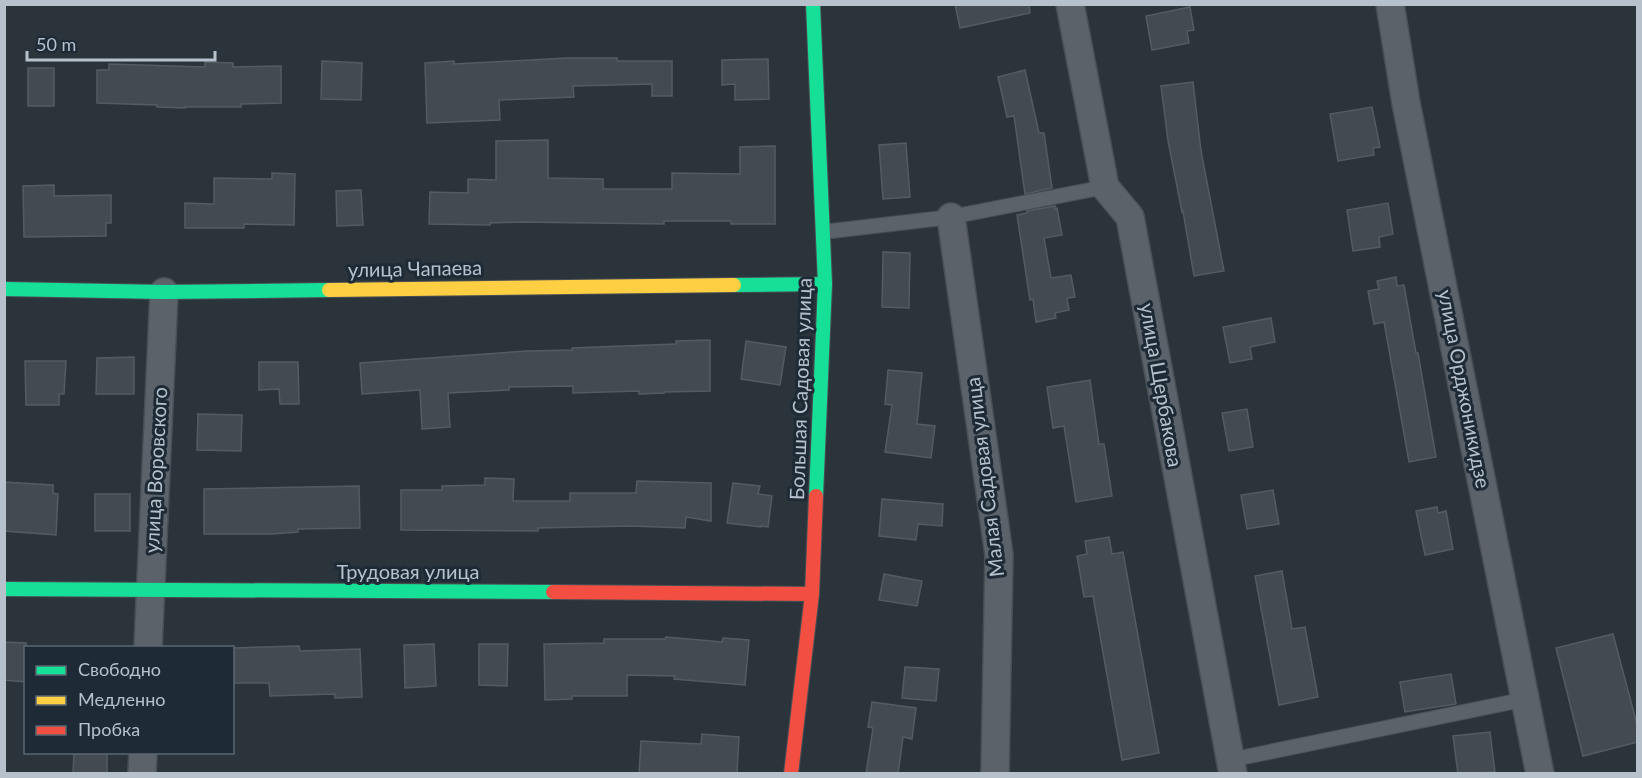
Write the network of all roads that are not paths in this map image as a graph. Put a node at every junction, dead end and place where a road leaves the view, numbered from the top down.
1 (813, 4) edge
2 (1070, 4) edge
3 (1390, 4) edge
4 (1105, 188) junction
5 (951, 217) junction
6 (823, 232) junction
7 (825, 284) junction
8 (4, 289) edge
9 (164, 292) junction
10 (4, 589) edge
11 (150, 590) junction
12 (812, 594) junction
13 (148, 646) edge
14 (1526, 699) junction
15 (143, 754) edge
16 (1232, 767) edge
17 (142, 774) edge
18 (791, 774) edge
19 (995, 774) edge
20 (1540, 774) edge

1 - 6 street, Большая Садовая улица
2 - 4 street, улица Щербакова
3 - 14 street, улица Орджоникидзе
4 - 5 lane
4 - 16 street, улица Щербакова
5 - 6 lane
5 - 19 street, Малая Садовая улица
6 - 7 street, Большая Садовая улица
7 - 9 street, улица Чапаева
7 - 12 street, Большая Садовая улица
8 - 9 street, улица Чапаева
9 - 11 street, улица Воровского
10 - 11 street, Трудовая улица
11 - 12 street, Трудовая улица
11 - 13 street, улица Воровского
12 - 18 street, Большая Садовая улица
14 - 16 lane
14 - 20 street, улица Орджоникидзе
15 - 17 street

